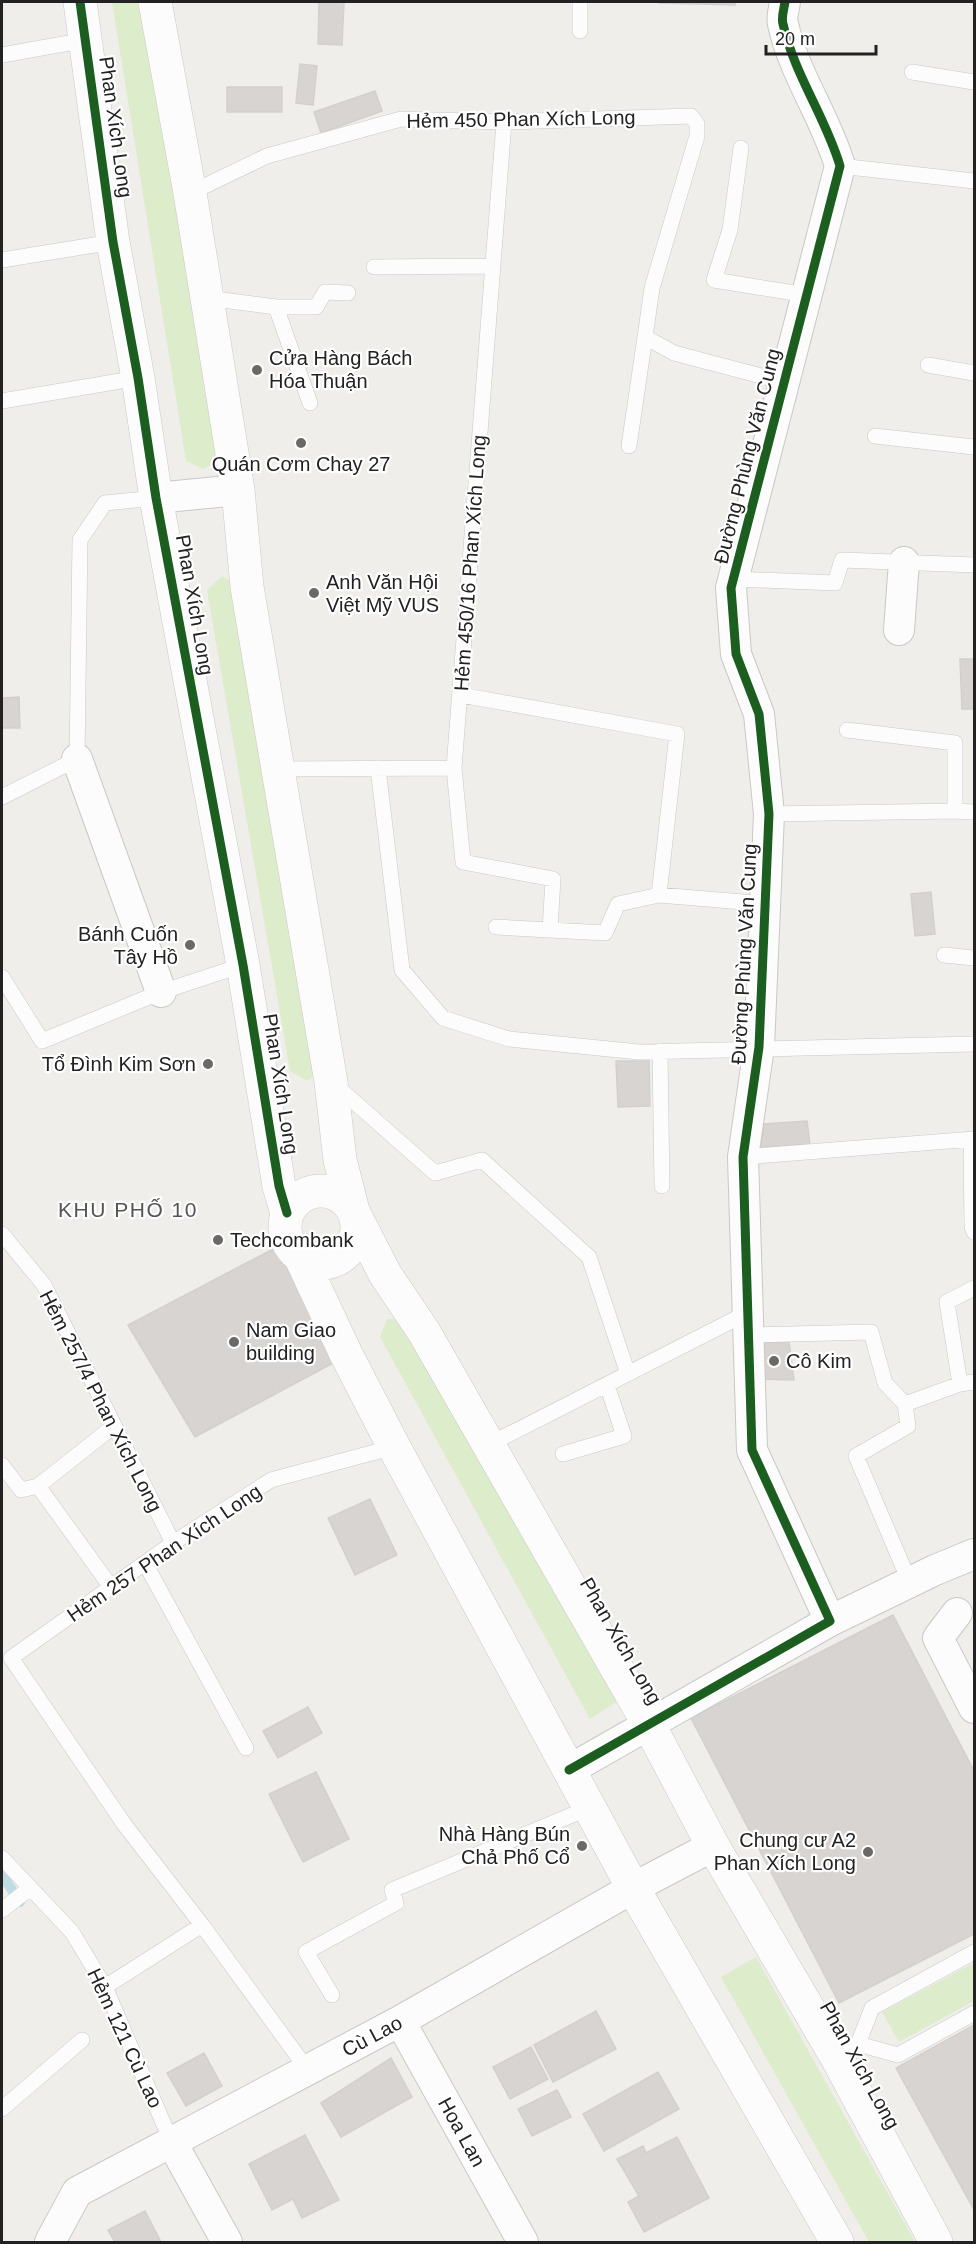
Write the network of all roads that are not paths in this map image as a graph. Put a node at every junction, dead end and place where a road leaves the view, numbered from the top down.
1 (80, 2) edge
2 (155, 2) edge
3 (580, 2) edge
4 (785, 2) edge
5 (580, 32) dead end
6 (86, 40) junction
7 (2, 55) edge
8 (912, 72) dead end
9 (975, 82) edge
10 (504, 122) junction
11 (741, 148) dead end
12 (840, 166) junction
13 (975, 181) edge
14 (190, 193) junction
15 (113, 242) junction
16 (2, 260) edge
17 (493, 266) junction
18 (374, 267) dead end
19 (348, 293) dead end
20 (807, 295) junction
21 (207, 298) junction
22 (276, 307) junction
23 (645, 337) junction
24 (928, 366) dead end
25 (975, 373) edge
26 (138, 378) junction
27 (784, 382) junction
28 (2, 401) edge
29 (310, 403) dead end
30 (875, 436) dead end
31 (629, 446) dead end
32 (975, 447) edge
33 (238, 490) junction
34 (156, 498) junction
35 (904, 562) junction
36 (975, 566) edge
37 (734, 579) junction
38 (899, 630) dead end
39 (461, 695) junction
40 (848, 730) dead end
41 (77, 759) junction
42 (378, 768) junction
43 (454, 768) junction
44 (278, 769) junction
45 (2, 797) edge
46 (954, 811) junction
47 (975, 812) edge
48 (769, 814) junction
49 (659, 895) junction
50 (766, 904) junction
51 (496, 927) dead end
52 (550, 930) junction
53 (944, 955) dead end
54 (975, 958) edge
55 (243, 965) junction
56 (2, 977) edge
57 (161, 992) junction
58 (975, 1044) edge
59 (759, 1047) junction
60 (660, 1051) junction
61 (332, 1082) junction
62 (973, 1139) edge
63 (743, 1157) junction
64 (662, 1186) dead end
65 (287, 1213) junction
66 (354, 1213) junction
67 (975, 1232) edge
68 (2, 1234) edge
69 (300, 1256) junction
70 (975, 1288) edge
71 (748, 1324) junction
72 (628, 1374) junction
73 (967, 1383) edge
74 (607, 1385) junction
75 (905, 1404) junction
76 (114, 1426) junction
77 (488, 1445) junction
78 (394, 1447) junction
79 (563, 1454) dead end
80 (4, 1472) edge
81 (38, 1486) junction
82 (173, 1543) junction
83 (975, 1554) edge
84 (145, 1563) junction
85 (922, 1577) junction
86 (111, 1587) junction
87 (966, 1616) edge
88 (830, 1621) junction
89 (975, 1708) edge
90 (648, 1723) junction
91 (246, 1748) dead end
92 (569, 1770) junction
93 (589, 1808) junction
94 (713, 1846) junction
95 (2, 1857) edge
96 (30, 1888) junction
97 (633, 1888) junction
98 (2, 1910) edge
99 (202, 1924) junction
100 (975, 1952) edge
101 (105, 1987) junction
102 (332, 1995) dead end
103 (975, 2013) edge
104 (400, 2021) junction
105 (82, 2040) dead end
106 (847, 2050) junction
107 (307, 2069) junction
108 (2, 2109) edge
109 (171, 2141) junction
110 (50, 2242) edge
111 (226, 2242) edge
112 (523, 2242) edge
113 (837, 2242) edge
114 (936, 2242) edge

1 - 6 street, Phan Xích Long
2 - 14 street, Phan Xích Long
3 - 5 lane
4 - 12 street
6 - 7 lane
6 - 15 street, Phan Xích Long
8 - 9 lane
10 - 14 lane, Hẻm 450 Phan Xích Long
10 - 17 lane, Hẻm 450/16 Phan Xích Long
10 - 23 lane, Hẻm 450 Phan Xích Long
11 - 20 lane
12 - 13 lane
12 - 20 street, Đường Phùng Văn Cung
14 - 21 street, Phan Xích Long
15 - 16 lane
15 - 26 street, Phan Xích Long
17 - 18 lane
17 - 39 lane, Hẻm 450/16 Phan Xích Long
19 - 22 lane
20 - 27 street, Đường Phùng Văn Cung
21 - 22 lane
21 - 33 street, Phan Xích Long
22 - 29 lane
23 - 27 lane
23 - 31 lane
24 - 25 lane
26 - 28 lane
26 - 34 street, Phan Xích Long
27 - 37 street, Đường Phùng Văn Cung
30 - 32 lane
33 - 34 street
33 - 44 street, Phan Xích Long
34 - 41 lane
34 - 55 street, Phan Xích Long
35 - 36 lane
35 - 37 lane
35 - 38 street
37 - 48 street, Đường Phùng Văn Cung
39 - 43 lane, Hẻm 450/16 Phan Xích Long
39 - 49 lane
40 - 46 lane
41 - 45 lane
41 - 57 street
42 - 43 lane
42 - 44 lane
42 - 60 lane
43 - 52 lane, Hẻm 450/16 Phan Xích Long
44 - 61 street, Phan Xích Long
46 - 47 lane
46 - 48 lane
48 - 50 street, Đường Phùng Văn Cung
49 - 50 lane
49 - 52 lane
50 - 59 street, Đường Phùng Văn Cung
51 - 52 lane
53 - 54 lane
55 - 57 lane
55 - 65 street, Phan Xích Long
56 - 57 lane
58 - 59 lane
59 - 60 lane
59 - 63 street, Đường Phùng Văn Cung
60 - 64 lane
61 - 66 street, Phan Xích Long
61 - 72 lane
62 - 63 lane
62 - 67 lane
63 - 71 street, Đường Phùng Văn Cung
65 - 66 street
65 - 69 street
66 - 69 street
66 - 77 street, Phan Xích Long
68 - 76 lane, Hẻm 257/4 Phan Xích Long
69 - 78 street
70 - 73 lane
71 - 72 lane
71 - 75 lane
71 - 88 street, Đường Phùng Văn Cung
72 - 74 lane
73 - 75 lane
74 - 77 lane
74 - 79 lane
75 - 85 lane
76 - 81 lane
76 - 82 lane, Hẻm 257/4 Phan Xích Long
77 - 90 street, Phan Xích Long
78 - 82 lane, Hẻm 257 Phan Xích Long
78 - 92 street
80 - 81 lane
81 - 86 lane
82 - 84 lane, Hẻm 257 Phan Xích Long
83 - 85 street
84 - 86 lane, Hẻm 257 Phan Xích Long
84 - 91 lane
85 - 87 street
85 - 88 street
86 - 99 lane, Hẻm 257 Phan Xích Long
87 - 89 street
88 - 90 street
90 - 92 street
90 - 94 street, Phan Xích Long
92 - 93 street
93 - 97 street
93 - 102 lane
94 - 97 street, Cù Lao
94 - 106 street, Phan Xích Long
95 - 96 lane, Hẻm 121 Cù Lao
96 - 98 lane
96 - 101 lane, Hẻm 121 Cù Lao
97 - 104 street, Cù Lao
97 - 113 street
99 - 101 lane
99 - 107 lane
100 - 106 lane
101 - 109 lane, Hẻm 121 Cù Lao
103 - 106 lane
104 - 107 street, Cù Lao
104 - 112 street, Hoa Lan
105 - 108 lane
106 - 114 street, Phan Xích Long
107 - 109 street, Cù Lao
109 - 110 street, Cù Lao
109 - 111 street

